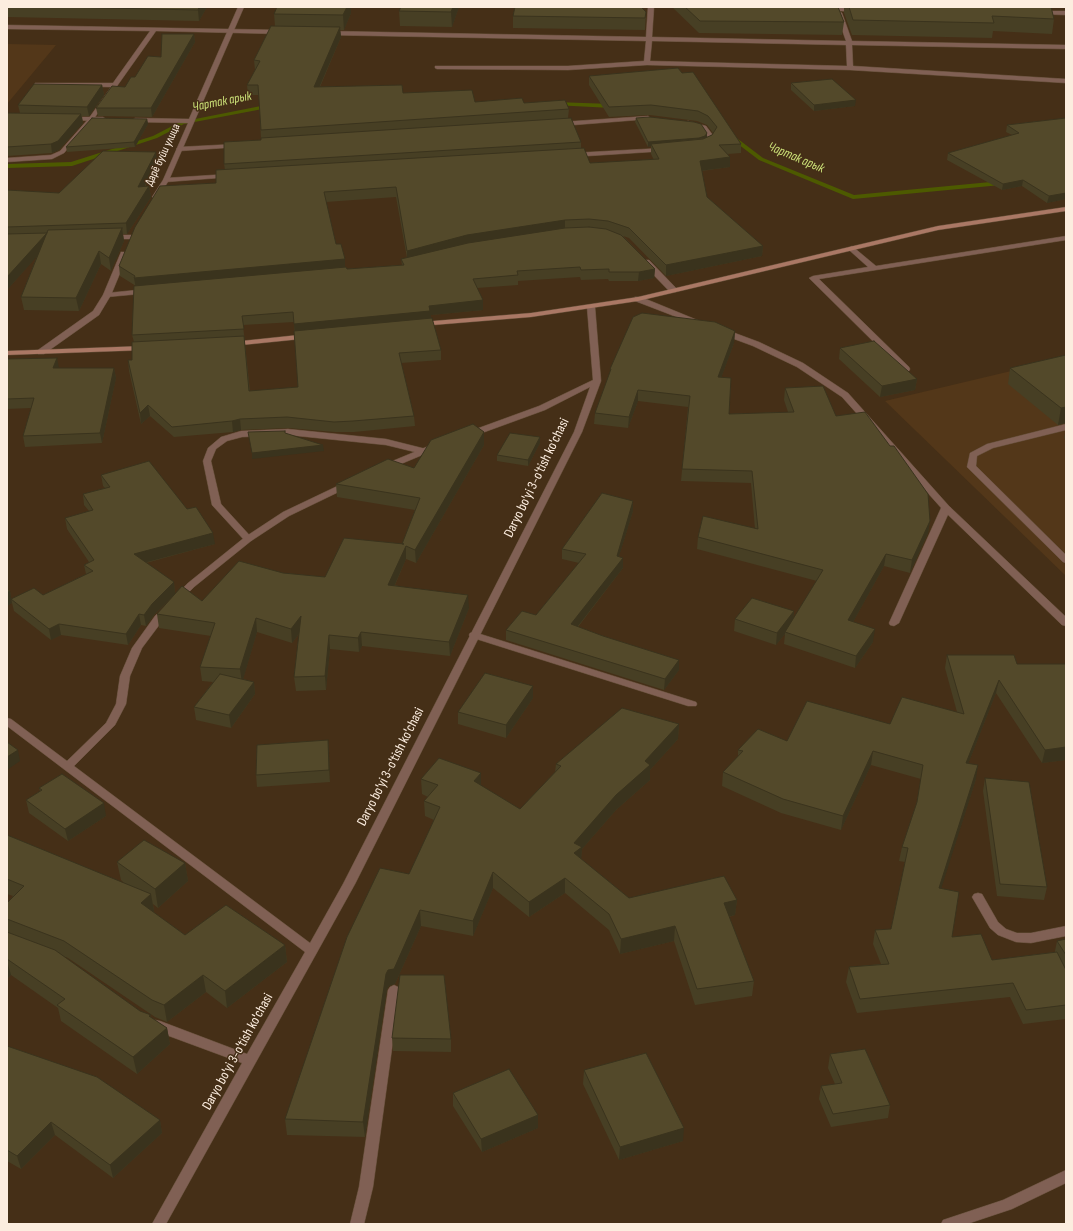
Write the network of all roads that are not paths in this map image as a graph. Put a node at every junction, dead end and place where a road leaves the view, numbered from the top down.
1 (241, 7) edge
2 (651, 7) edge
3 (822, 9) edge
4 (838, 9) junction
5 (862, 10) edge
6 (1035, 13) edge
7 (1066, 14) edge
8 (7, 27) edge
9 (154, 30) junction
10 (231, 32) junction
11 (286, 32) edge
12 (318, 33) edge
13 (650, 38) junction
14 (849, 42) junction
15 (1066, 47) edge
16 (647, 63) junction
17 (437, 67) dead end
18 (850, 68) junction
19 (1066, 81) edge
20 (36, 84) edge
21 (116, 85) junction
22 (60, 119) edge
23 (91, 119) junction
24 (658, 119) edge
25 (114, 120) edge
26 (130, 120) edge
27 (680, 120) edge
28 (191, 121) junction
29 (554, 124) edge
30 (243, 145) edge
31 (700, 146) edge
32 (179, 150) junction
33 (669, 150) edge
34 (568, 155) edge
35 (7, 160) edge
36 (237, 176) edge
37 (166, 180) junction
38 (151, 205) edge
39 (1066, 209) edge
40 (99, 238) edge
41 (1066, 238) edge
42 (852, 248) junction
43 (641, 258) edge
44 (874, 268) junction
45 (154, 290) edge
46 (673, 290) junction
47 (107, 294) junction
48 (638, 299) junction
49 (590, 307) junction
50 (415, 325) edge
51 (315, 335) edge
52 (222, 345) edge
53 (151, 348) edge
54 (41, 352) junction
55 (7, 353) edge
56 (906, 369) edge
57 (597, 381) junction
58 (1066, 427) edge
59 (460, 438) edge
60 (445, 443) edge
61 (423, 451) junction
62 (374, 473) edge
63 (360, 479) edge
64 (946, 508) junction
65 (248, 539) junction
66 (1066, 560) edge
67 (894, 623) dead end
68 (1066, 623) edge
69 (474, 635) junction
70 (692, 704) dead end
71 (7, 721) edge
72 (67, 768) junction
73 (978, 897) dead end
74 (1066, 931) edge
75 (312, 951) junction
76 (394, 990) dead end
77 (143, 1018) edge
78 (250, 1060) junction
79 (1066, 1176) edge
80 (159, 1224) edge
81 (357, 1224) edge
82 (948, 1224) edge

1 - 10 street, Дарё буйи улица
2 - 13 street
3 - 4 street
4 - 5 street
4 - 14 street
6 - 7 street
8 - 9 street
9 - 10 street
9 - 21 street
10 - 11 street
10 - 28 street, Дарё буйи улица
12 - 13 street
13 - 14 street
13 - 16 street
14 - 15 street
14 - 18 street
16 - 17 street
16 - 18 street
18 - 19 street
20 - 21 street
21 - 23 street
22 - 23 street
23 - 25 street
23 - 35 street
24 - 29 street
26 - 28 street
27 - 31 street
28 - 32 street, Дарё буйи улица
30 - 32 street
32 - 37 street, Дарё буйи улица
33 - 34 street
36 - 37 street
37 - 38 street, Дарё буйи улица
39 - 42 street
40 - 47 street
41 - 44 street
42 - 44 street
42 - 46 street
43 - 46 street
44 - 56 street
45 - 47 street
46 - 48 street
47 - 54 street
48 - 49 street
48 - 64 street
49 - 50 street
49 - 57 street, Daryo bo'yi 3-o'tish ko'chasi
51 - 52 street
53 - 54 street
54 - 55 street
57 - 59 street
57 - 69 street, Daryo bo'yi 3-o'tish ko'chasi
58 - 66 street
60 - 61 street
61 - 62 street
61 - 65 street
63 - 65 street
64 - 67 street
64 - 68 street
65 - 72 street
69 - 70 street
69 - 75 street, Daryo bo'yi 3-o'tish ko'chasi
71 - 72 street
72 - 75 street
73 - 74 street
75 - 78 street, Daryo bo'yi 3-o'tish ko'chasi
76 - 81 street
77 - 78 street
78 - 80 street, Daryo bo'yi 3-o'tish ko'chasi
79 - 82 street

